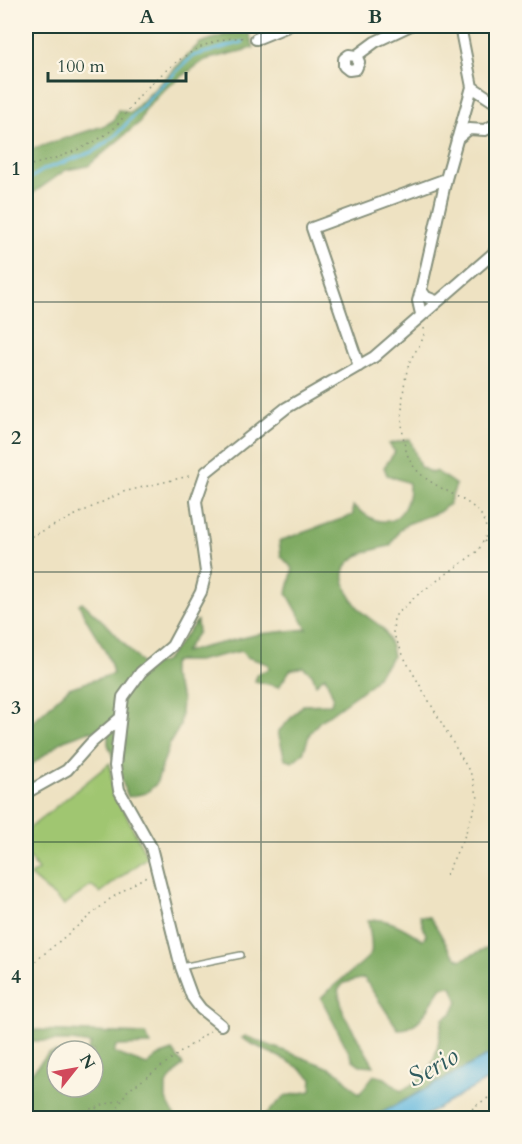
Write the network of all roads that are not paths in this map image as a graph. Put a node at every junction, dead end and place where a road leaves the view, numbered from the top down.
1 (288, 26) edge
2 (409, 26) edge
3 (460, 26) edge
4 (256, 39) road end
5 (356, 56) dead end
6 (472, 87) junction
7 (496, 102) edge
8 (496, 124) edge
9 (457, 139) junction
10 (446, 179) junction
11 (496, 251) edge
12 (421, 290) junction
13 (436, 301) junction
14 (421, 314) junction
15 (359, 366) junction
16 (119, 719) junction
17 (26, 793) edge
18 (242, 955) dead end
19 (182, 967) junction
20 (220, 1025) road end

1 - 4 street
2 - 5 street
3 - 6 street
6 - 7 street
6 - 9 street
8 - 9 street
9 - 10 street
10 - 12 street
10 - 15 street
11 - 13 street
12 - 13 street
12 - 14 street
13 - 14 street
14 - 15 street
15 - 16 street
16 - 17 street
16 - 19 street
18 - 19 lane
19 - 20 street

